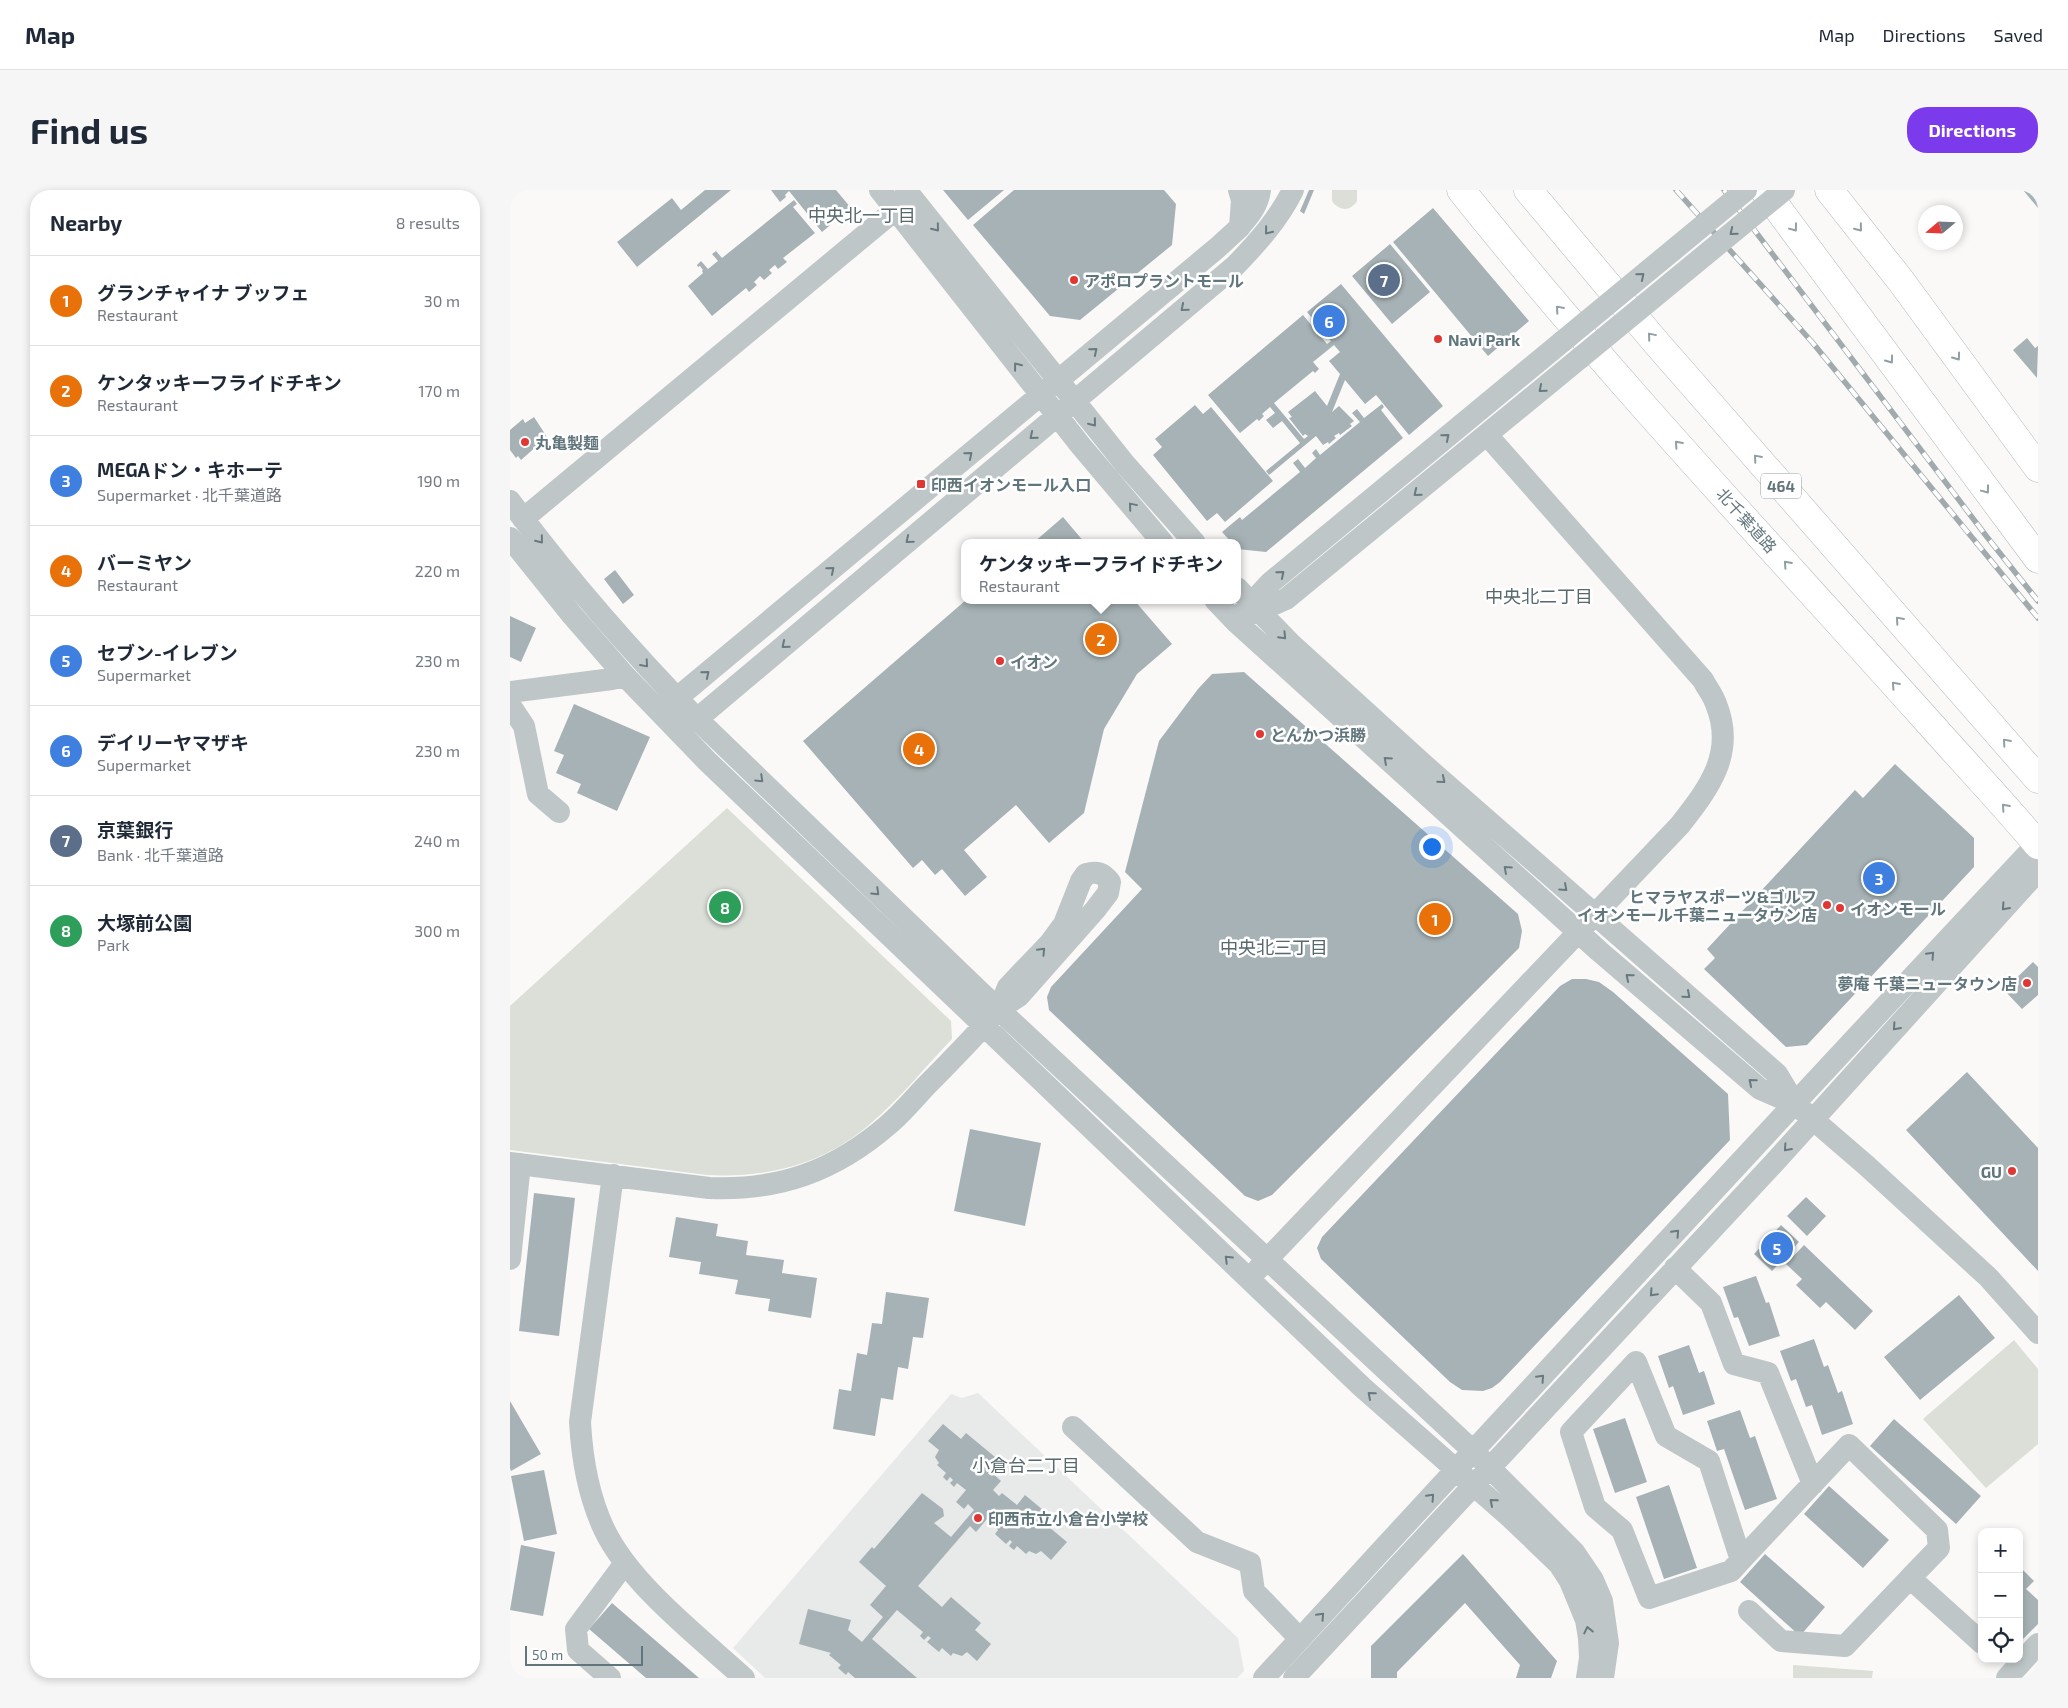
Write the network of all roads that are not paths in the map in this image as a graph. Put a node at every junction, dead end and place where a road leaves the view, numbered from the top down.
1 (880, 190) edge
2 (906, 190) edge
3 (1239, 190) edge
4 (1260, 190) edge
5 (1293, 190) edge
6 (1462, 190) edge
7 (1528, 190) edge
8 (1746, 190) edge
9 (1764, 190) edge
10 (1784, 190) edge
11 (1829, 190) edge
12 (895, 210) junction
13 (1240, 227) junction
14 (1058, 380) junction
15 (1040, 395) junction
16 (1075, 400) junction
17 (1057, 416) junction
18 (1487, 435) junction
19 (2038, 468) edge
20 (516, 510) edge
21 (510, 538) edge
22 (1160, 539) edge
23 (1191, 539) edge
24 (2038, 559) edge
25 (1249, 601) edge
26 (1219, 604) edge
27 (1235, 622) junction
28 (625, 676) junction
29 (510, 692) edge
30 (677, 698) junction
31 (510, 704) edge
32 (697, 719) junction
33 (673, 726) junction
34 (2038, 779) edge
35 (559, 812) dead end
36 (2038, 844) edge
37 (2038, 871) edge
38 (1595, 914) junction
39 (1578, 933) junction
40 (1014, 992) junction
41 (991, 1017) junction
42 (1796, 1104) junction
43 (1813, 1119) junction
44 (515, 1164) edge
45 (613, 1175) junction
46 (510, 1251) edge
47 (1268, 1258) junction
48 (1675, 1268) junction
49 (1249, 1279) junction
50 (2038, 1333) edge
51 (1612, 1336) junction
52 (1636, 1362) junction
53 (1073, 1427) dead end
54 (1473, 1451) junction
55 (1490, 1467) junction
56 (1456, 1470) junction
57 (1473, 1484) junction
58 (1813, 1484) junction
59 (1742, 1560) junction
60 (625, 1563) junction
61 (1910, 1578) junction
62 (1749, 1611) dead end
63 (1300, 1639) junction
64 (1978, 1639) edge
65 (2038, 1644) edge
66 (2010, 1672) edge
67 (610, 1678) edge
68 (744, 1678) edge
69 (1264, 1678) edge
70 (1294, 1678) edge
71 (1587, 1678) edge
72 (1603, 1678) edge

1 - 12 street
2 -> 14 street
3 - 13 street
4 - 13 street
5 -> 16 street
36 -> 6 highway, 北千葉道路
34 -> 7 highway, 464
25 -> 8 street, bridge
9 -> 24 highway
10 -> 18 street, bridge
11 -> 19 highway
15 -> 12 street
12 - 20 street
14 -> 13 street
14 - 15 street
14 - 16 street
15 - 17 street
30 -> 15 street
16 - 17 street
16 -> 23 street
22 -> 17 street
17 -> 32 street
18 -> 25 street
18 - 38 street
20 -> 30 street
21 - 28 street
25 - 27 street
25 -> 38 street
26 - 27 street
39 -> 27 street
28 - 29 street
28 - 33 street
30 - 32 street
30 - 33 street
31 - 35 street
32 - 33 street
32 -> 41 street
33 - 41 street
42 -> 36 street
37 -> 43 street
38 - 39 street
38 -> 42 street
42 -> 39 street
39 - 47 street
40 -> 40 street
40 - 41 street
41 - 45 street
41 - 47 street
49 -> 41 street
42 - 43 street
54 -> 42 street
43 -> 48 street
43 - 50 street
44 - 45 street
44 - 46 street
45 - 60 street
47 - 49 street
47 - 54 street
48 -> 51 street
48 - 58 street
56 -> 49 street
51 - 52 street
51 - 55 street
52 - 59 street
52 - 59 street
53 - 63 street
54 - 55 street
54 - 56 street
55 - 57 street
55 - 72 street
56 - 57 street
63 -> 56 street
57 - 70 street
71 -> 57 street
58 - 59 street
58 - 61 street
60 - 67 street
60 - 68 street
61 - 62 street
61 - 64 street
63 - 69 street
65 - 66 street

